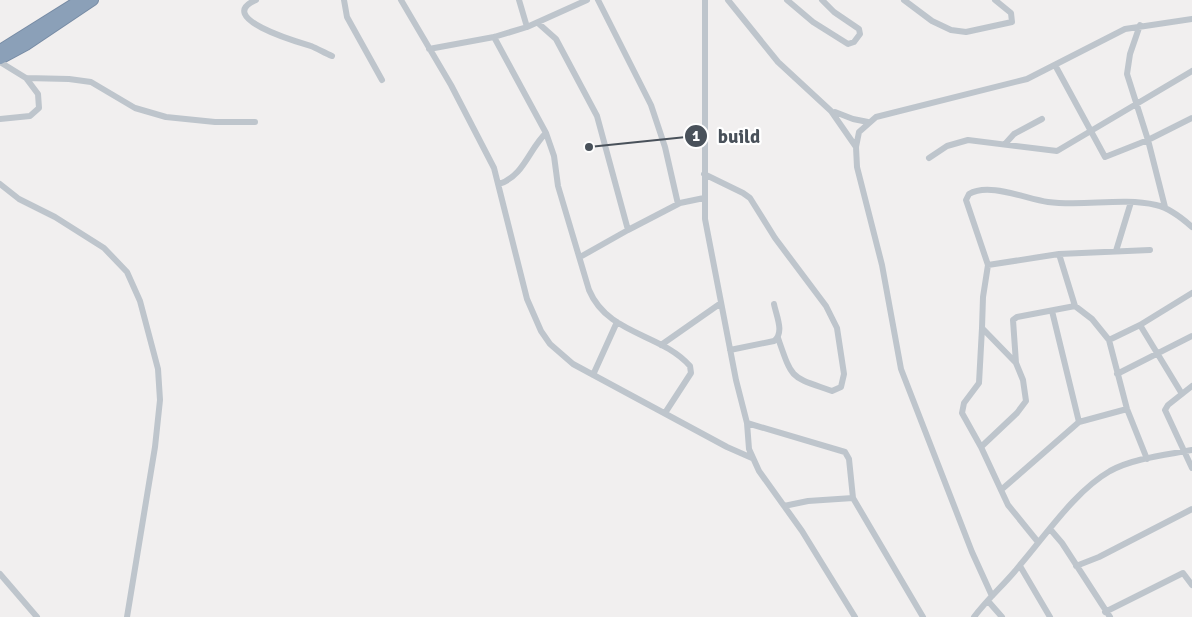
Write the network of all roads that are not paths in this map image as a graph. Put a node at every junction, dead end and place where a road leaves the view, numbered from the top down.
1 (80, 0) edge
2 (94, 0) edge
3 (256, 0) edge
4 (344, 0) edge
5 (402, 0) edge
6 (519, 0) edge
7 (587, 0) edge
8 (598, 0) edge
9 (705, 0) edge
10 (728, 0) edge
11 (787, 0) edge
12 (822, 0) edge
13 (904, 0) edge
14 (995, 0) edge
15 (1192, 19) edge
16 (538, 23) junction
17 (1140, 25) junction
18 (527, 28) junction
19 (494, 37) junction
20 (429, 49) junction
21 (0, 50) edge
22 (332, 56) dead end
23 (0, 60) edge
24 (1055, 65) junction
25 (1192, 71) edge
26 (26, 78) junction
27 (382, 80) dead end
28 (1136, 105) junction
29 (831, 111) junction
30 (1192, 118) edge
31 (0, 119) edge
32 (1042, 119) dead end
33 (255, 122) dead end
34 (868, 122) junction
35 (546, 132) junction
36 (1091, 132) junction
37 (1148, 140) junction
38 (1005, 144) junction
39 (856, 147) junction
40 (929, 158) dead end
41 (704, 174) junction
42 (0, 184) edge
43 (499, 184) junction
44 (704, 198) junction
45 (1131, 202) junction
46 (678, 204) junction
47 (1165, 207) junction
48 (1192, 226) edge
49 (628, 230) junction
50 (1150, 250) dead end
51 (1116, 251) junction
52 (1060, 254) junction
53 (580, 256) junction
54 (988, 265) junction
55 (1192, 293) edge
56 (721, 303) junction
57 (774, 304) dead end
58 (1075, 306) junction
59 (1052, 311) junction
60 (617, 322) junction
61 (1140, 325) junction
62 (982, 328) junction
63 (1192, 336) edge
64 (778, 338) junction
65 (1109, 340) junction
66 (660, 345) junction
67 (730, 350) junction
68 (1158, 355) junction
69 (1016, 363) junction
70 (1117, 374) junction
71 (593, 375) junction
72 (1192, 386) edge
73 (1182, 394) junction
74 (1127, 409) junction
75 (665, 413) junction
76 (1079, 422) junction
77 (747, 423) junction
78 (981, 447) junction
79 (1192, 450) edge
80 (1183, 452) junction
81 (752, 458) junction
82 (1147, 459) junction
83 (1192, 468) edge
84 (1001, 490) junction
85 (853, 498) junction
86 (784, 506) junction
87 (1192, 509) edge
88 (1050, 529) junction
89 (1038, 542) junction
90 (1020, 566) junction
91 (1076, 566) junction
92 (0, 574) edge
93 (1192, 585) edge
94 (990, 598) junction
95 (1107, 614) edge
96 (37, 617) edge
97 (127, 617) edge
98 (854, 617) edge
99 (923, 617) edge
100 (974, 617) edge
101 (1002, 617) edge
102 (1050, 617) edge

1 - 21 highway
2 - 23 highway
3 - 22 street
4 - 27 street
5 - 20 street
6 - 18 street
7 - 16 street
8 - 46 street
9 - 41 street
10 - 29 street
11 - 12 street
13 - 14 street
15 - 17 street
16 - 18 street
16 - 49 street
17 - 24 street
17 - 28 street
18 - 19 street
19 - 20 street
19 - 35 street
20 - 43 street
23 - 26 street
24 - 34 street
24 - 36 street
25 - 28 street
26 - 31 street
26 - 33 street
28 - 36 street
28 - 37 street
29 - 34 street
29 - 39 street
30 - 37 street
32 - 38 street
34 - 39 street
35 - 43 street
35 - 53 street
36 - 37 street
36 - 38 street
37 - 47 street
38 - 40 street
39 - 94 street
41 - 44 street
41 - 64 street
42 - 97 street
43 - 71 street
44 - 46 street
44 - 56 street
45 - 47 street
45 - 51 street
45 - 54 street
46 - 49 street
47 - 48 street
49 - 53 street
50 - 51 street
51 - 52 street
52 - 54 street
52 - 58 street
53 - 60 street
54 - 62 street
55 - 61 street
56 - 66 street
56 - 67 street
57 - 64 street
58 - 59 street
58 - 65 street
59 - 69 street
59 - 76 street
60 - 66 street
60 - 71 street
61 - 65 street
61 - 68 street
62 - 69 street
62 - 78 street
63 - 68 street
64 - 67 street
65 - 70 street
66 - 75 street
67 - 77 street
68 - 70 street
68 - 73 street
69 - 78 street
70 - 74 street
71 - 75 street
72 - 73 street
73 - 80 street
74 - 76 street
74 - 82 street
75 - 81 street
76 - 84 street
77 - 81 street
77 - 85 street
78 - 84 street
79 - 80 street
80 - 82 street
80 - 83 street
81 - 86 street
82 - 88 street
84 - 89 street
85 - 86 street
85 - 99 street
86 - 98 street
87 - 91 street
88 - 89 street
88 - 91 street
89 - 90 street
90 - 94 street
90 - 102 street
91 - 95 street
92 - 96 street
93 - 95 street
94 - 100 street
94 - 101 street

